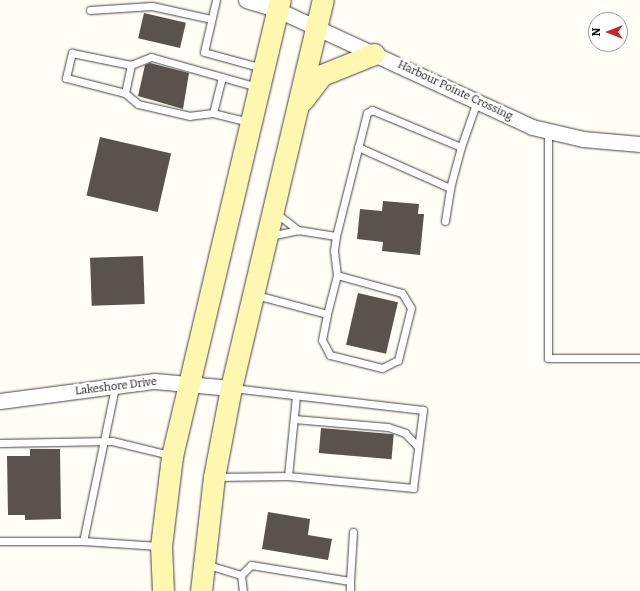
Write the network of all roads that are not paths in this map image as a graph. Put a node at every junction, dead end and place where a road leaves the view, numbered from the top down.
1 (216, 0) edge
2 (246, 0) edge
3 (323, 0) edge
4 (152, 3) edge
5 (279, 5) edge
6 (90, 10) dead end
7 (212, 19) junction
8 (316, 28) junction
9 (374, 54) junction
10 (131, 65) junction
11 (222, 77) junction
12 (262, 78) junction
13 (125, 92) junction
14 (477, 101) junction
15 (213, 113) junction
16 (296, 113) junction
17 (252, 123) junction
18 (548, 131) junction
19 (640, 144) edge
20 (358, 147) junction
21 (461, 147) junction
22 (450, 188) junction
23 (274, 211) junction
24 (445, 221) dead end
25 (298, 230) junction
26 (268, 236) junction
27 (336, 236) junction
28 (337, 275) junction
29 (253, 295) junction
30 (327, 314) junction
31 (640, 358) edge
32 (188, 383) junction
33 (116, 387) junction
34 (231, 388) junction
35 (296, 396) junction
36 (0, 401) edge
37 (294, 419) junction
38 (105, 441) junction
39 (0, 443) edge
40 (418, 447) junction
41 (172, 456) junction
42 (288, 476) junction
43 (214, 477) junction
44 (353, 532) dead end
45 (0, 541) edge
46 (83, 541) junction
47 (161, 546) junction
48 (203, 564) junction
49 (241, 575) junction
50 (350, 581) junction
51 (163, 591) edge
52 (201, 591) edge
53 (243, 591) edge
54 (350, 591) edge

1 - 7 lane
2 - 5 street, Harbour Pointe Crossing
3 - 8 main road
4 - 6 lane
4 - 7 lane
5 - 8 street, Harbour Pointe Crossing
5 - 12 main road
7 - 12 lane
8 - 9 street, Harbour Pointe Crossing
8 - 16 main road
9 - 14 street, Harbour Pointe Crossing
9 - 16 main road
10 - 11 lane
10 - 13 lane
10 - 13 lane
11 - 12 lane
11 - 15 lane
12 - 17 main road
13 - 15 lane
14 - 18 street, Harbour Pointe Crossing
14 - 21 lane
15 - 17 lane
16 - 23 main road
17 - 32 main road
18 - 19 street, Harbour Pointe Crossing
18 - 31 lane
20 - 21 lane
20 - 22 lane
20 - 27 lane
21 - 22 lane
22 - 24 lane
23 - 25 lane
23 - 26 main road
25 - 26 lane
25 - 27 lane
26 - 29 main road
27 - 28 lane
28 - 30 lane
28 - 30 lane
29 - 30 lane
29 - 34 main road
32 - 33 street, Lakeshore Drive
32 - 34 street, Lakeshore Drive
32 - 41 main road
33 - 36 street, Lakeshore Drive
33 - 38 lane
34 - 35 lane
34 - 43 main road
35 - 37 lane
35 - 40 lane
37 - 40 lane
37 - 42 lane
38 - 39 lane
38 - 41 lane
38 - 46 lane
40 - 42 lane
41 - 47 main road
42 - 43 lane
43 - 48 main road
44 - 50 lane
45 - 46 lane
46 - 47 lane
47 - 51 main road
48 - 49 lane
48 - 52 main road
49 - 50 lane
49 - 53 lane
50 - 54 lane

